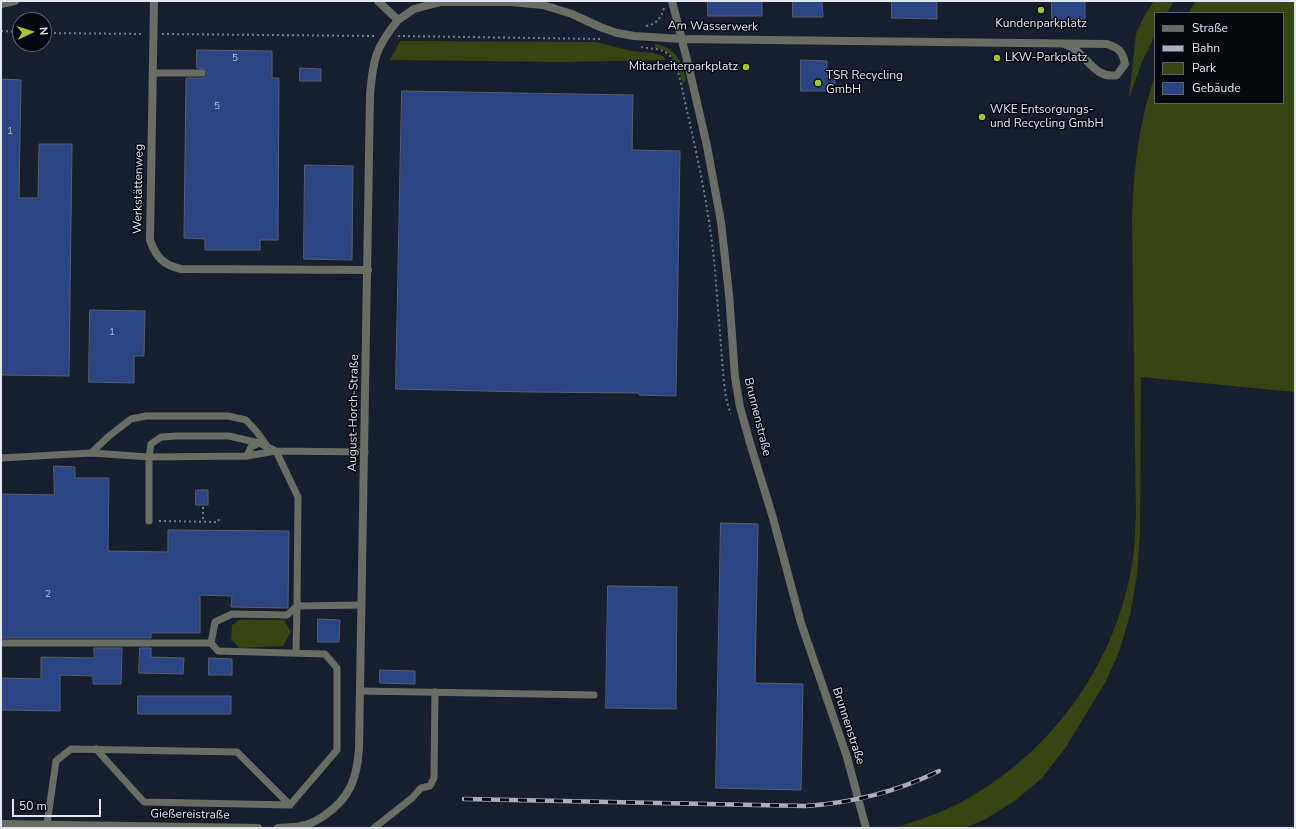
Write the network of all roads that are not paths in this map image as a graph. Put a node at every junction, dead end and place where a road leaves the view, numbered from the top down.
1 (15, 1) edge
2 (154, 1) edge
3 (378, 1) edge
4 (672, 1) edge
5 (1, 4) edge
6 (398, 20) junction
7 (682, 39) junction
8 (1064, 44) junction
9 (153, 73) junction
10 (202, 73) dead end
11 (368, 270) junction
12 (259, 443) junction
13 (268, 447) junction
14 (276, 451) junction
15 (365, 452) junction
16 (91, 453) junction
17 (248, 456) junction
18 (149, 457) junction
19 (1, 458) edge
20 (149, 521) road end
21 (361, 605) junction
22 (297, 606) junction
23 (1, 643) edge
24 (211, 643) junction
25 (296, 653) junction
26 (360, 691) junction
27 (435, 692) junction
28 (594, 695) dead end
29 (96, 749) junction
30 (290, 804) junction
31 (1, 824) edge
32 (46, 824) junction
33 (124, 827) edge
34 (258, 828) edge
35 (278, 828) edge
36 (374, 828) edge
37 (866, 828) edge

1 - 5 street
2 - 9 street, Werkstättenweg
3 - 6 street
4 - 7 street, Brunnenstraße
6 - 7 street, Am Wasserwerk
6 - 11 street, August-Horch-Straße
7 - 8 street, Am Wasserwerk
7 - 37 street, Brunnenstraße
8 - 8 street, Am Wasserwerk
9 - 10 lane
9 - 11 street, Werkstättenweg
11 - 15 street, August-Horch-Straße
12 - 13 lane
12 - 17 lane
12 - 18 lane
13 - 14 lane
13 - 16 lane
14 - 15 lane
14 - 17 lane
14 - 22 lane
15 - 21 street, August-Horch-Straße
16 - 18 lane
16 - 19 lane
17 - 18 lane
18 - 20 lane
21 - 22 lane
21 - 26 street, August-Horch-Straße
22 - 24 lane
22 - 25 lane
23 - 24 lane
24 - 25 lane
25 - 30 lane
26 - 27 lane
26 - 35 street, August-Horch-Straße
27 - 28 lane
27 - 36 lane
29 - 30 lane
29 - 30 lane
29 - 32 lane
31 - 32 street, Gießereistraße
32 - 33 street, Gießereistraße
33 - 34 street, Gießereistraße

